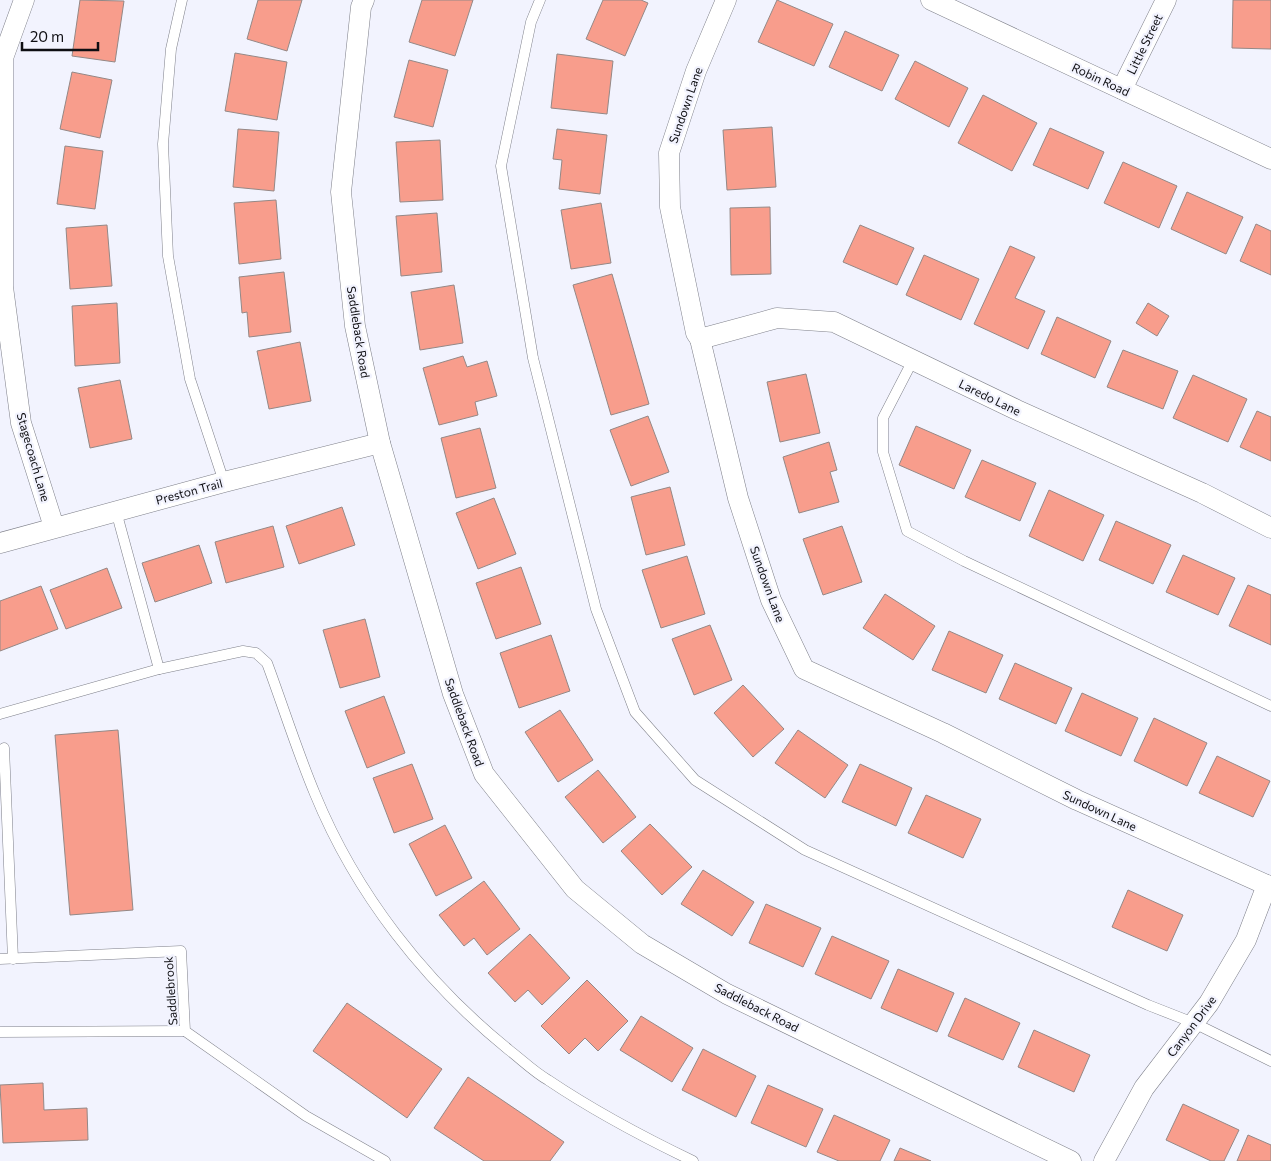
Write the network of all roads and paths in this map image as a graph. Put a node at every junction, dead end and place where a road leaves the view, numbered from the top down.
1 (24, 0) edge
2 (182, 0) edge
3 (364, 0) edge
4 (540, 0) edge
5 (726, 0) edge
6 (931, 0) edge
7 (1166, 0) edge
8 (1122, 89) junction
9 (1271, 159) edge
10 (1, 217) edge
11 (700, 339) junction
12 (913, 360) junction
13 (7, 368) edge
14 (380, 443) junction
15 (224, 482) junction
16 (116, 511) junction
17 (54, 527) junction
18 (1271, 528) edge
19 (0, 543) edge
20 (159, 669) junction
21 (1271, 706) edge
22 (0, 714) edge
23 (4, 748) dead end
24 (1269, 886) edge
25 (0, 959) edge
26 (13, 959) junction
27 (1194, 1023) junction
28 (185, 1031) junction
29 (0, 1032) edge
30 (1271, 1061) edge
31 (385, 1161) edge
32 (693, 1161) edge
33 (1071, 1161) edge
34 (1104, 1161) edge

1 - 10 street, Stagecoach Lane
2 - 15 lane
3 - 14 street, Saddleback Road
4 - 27 lane
5 - 11 street, Sundown Lane
6 - 8 street, Robin Road
7 - 8 street, Little Street
8 - 9 street, Robin Road
10 - 13 street, Stagecoach Lane
11 - 12 street, Laredo Lane
11 - 24 street, Sundown Lane
12 - 18 street, Laredo Lane
12 - 21 lane
13 - 17 street, Stagecoach Lane
14 - 15 street, Preston Trail
14 - 33 street, Saddleback Road
15 - 16 street, Preston Trail
16 - 17 street, Preston Trail
16 - 20 lane
17 - 19 street, Preston Trail
20 - 22 lane
20 - 32 lane
23 - 26 lane
24 - 27 street, Canyon Drive
25 - 26 lane, Saddlebrook
26 - 28 lane, Saddlebrook
27 - 30 lane
27 - 34 street, Canyon Drive
28 - 29 lane
28 - 31 lane, Saddlebrook

